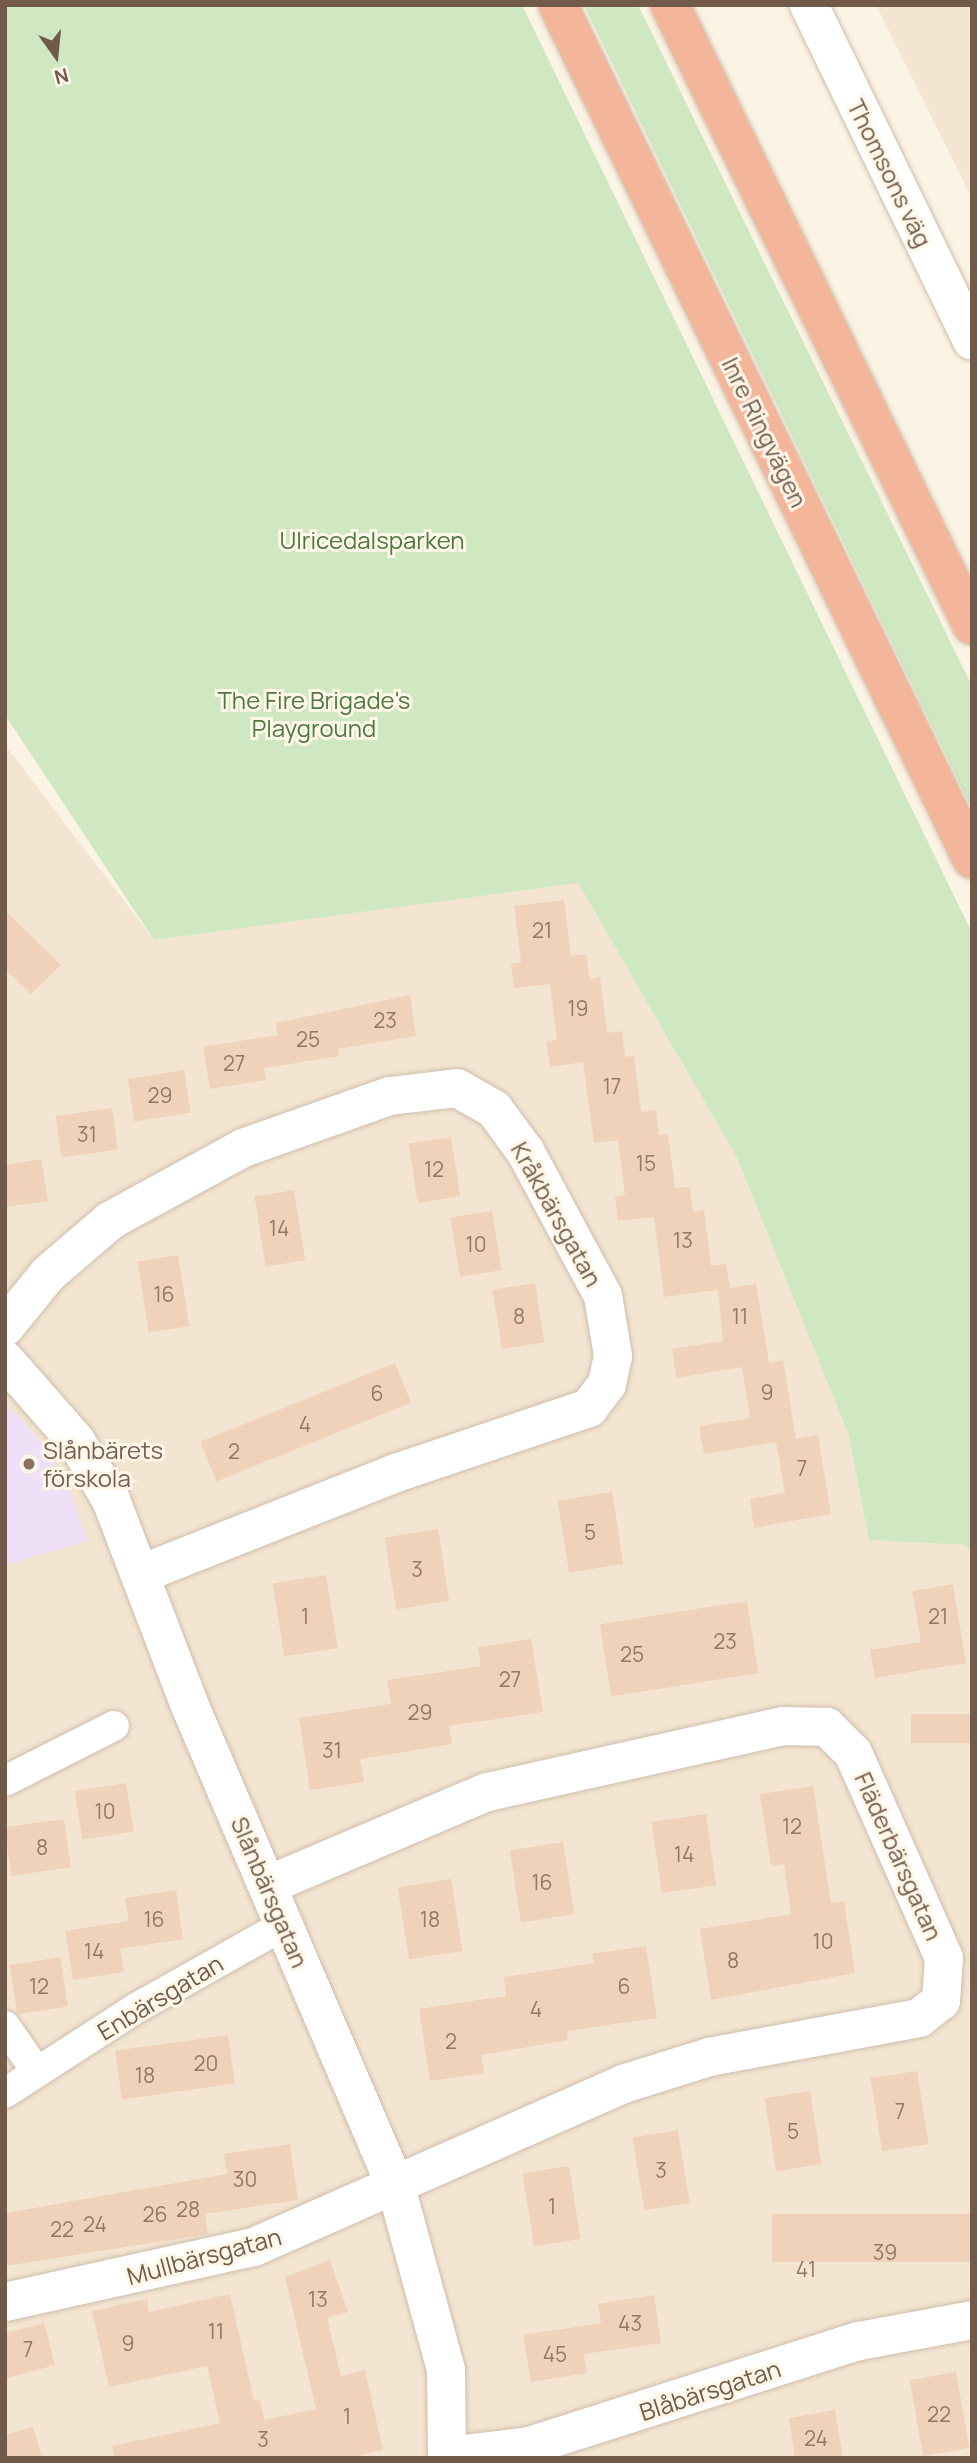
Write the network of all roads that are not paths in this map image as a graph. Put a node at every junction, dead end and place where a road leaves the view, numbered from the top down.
1 (558, 5) edge
2 (670, 5) edge
3 (809, 5) edge
4 (972, 340) edge
5 (972, 625) edge
6 (972, 859) edge
7 (5, 1327) edge
8 (5, 1360) edge
9 (143, 1573) junction
10 (114, 1726) dead end
11 (5, 1781) edge
12 (268, 1885) junction
13 (284, 1925) junction
14 (5, 2026) edge
15 (37, 2072) junction
16 (5, 2093) edge
17 (396, 2187) junction
18 (5, 2302) edge
19 (972, 2320) edge
20 (447, 2457) edge

1 - 6 highway, Inre Ringvägen
2 - 5 highway
3 - 4 street, Thomsons väg
7 - 9 street, Kråkbärsgatan
8 - 9 street, Slånbärsgatan
9 - 12 street, Slånbärsgatan
10 - 11 street
12 - 13 street, Slånbärsgatan
12 - 17 street, Fläderbärsgatan
13 - 15 street, Enbärsgatan
13 - 17 street, Slånbärsgatan
14 - 15 street
15 - 16 street, Enbärsgatan
17 - 18 street, Mullbärsgatan
17 - 20 street, Slånbärsgatan
19 - 20 street, Blåbärsgatan

